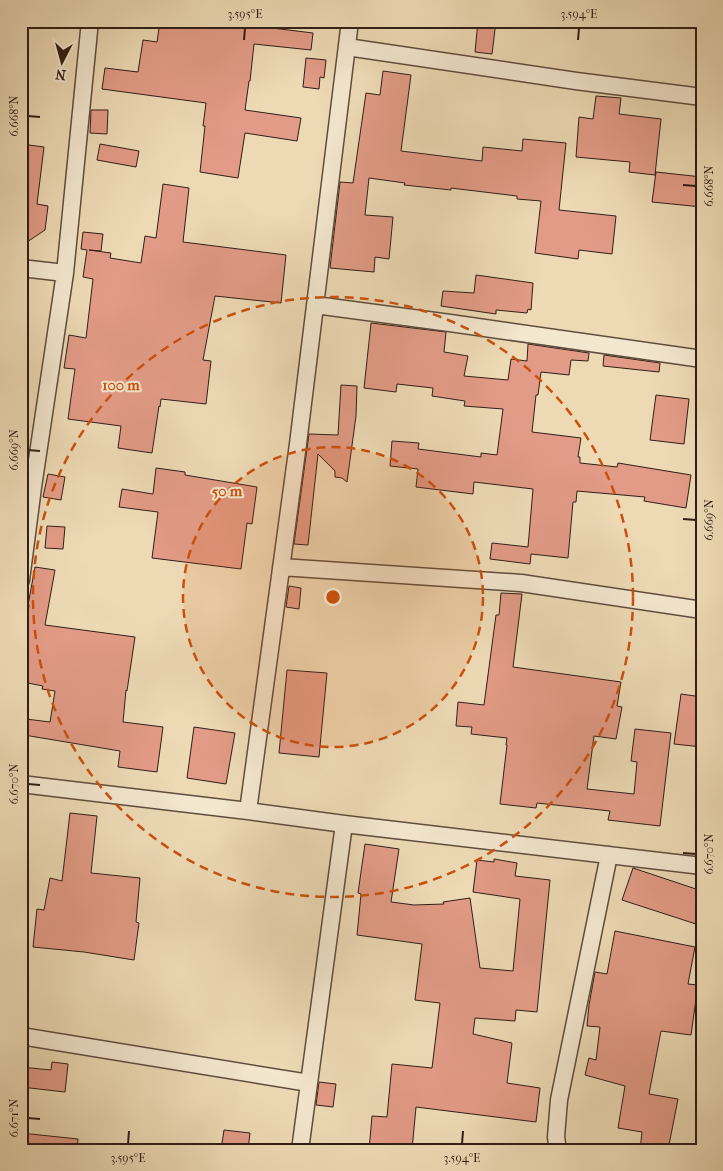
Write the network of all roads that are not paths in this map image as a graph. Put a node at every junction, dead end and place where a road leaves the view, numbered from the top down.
1 (90, 21) edge
2 (350, 21) edge
3 (347, 46) junction
4 (702, 97) edge
5 (21, 268) edge
6 (65, 274) junction
7 (315, 305) junction
8 (702, 359) edge
9 (25, 519) edge
10 (281, 567) junction
11 (21, 580) edge
12 (702, 610) edge
13 (21, 784) edge
14 (248, 811) junction
15 (344, 824) junction
16 (609, 855) junction
17 (702, 866) edge
18 (21, 1036) edge
19 (309, 1083) junction
20 (300, 1150) edge
21 (558, 1150) edge

1 - 6 street
2 - 3 street
3 - 4 street
3 - 7 street
5 - 6 street
6 - 9 street
7 - 8 street
7 - 10 street
9 - 11 street
10 - 12 street
10 - 14 street
13 - 14 street
14 - 15 street
15 - 16 street
15 - 19 street
16 - 17 street
16 - 21 street
18 - 19 street
19 - 20 street

